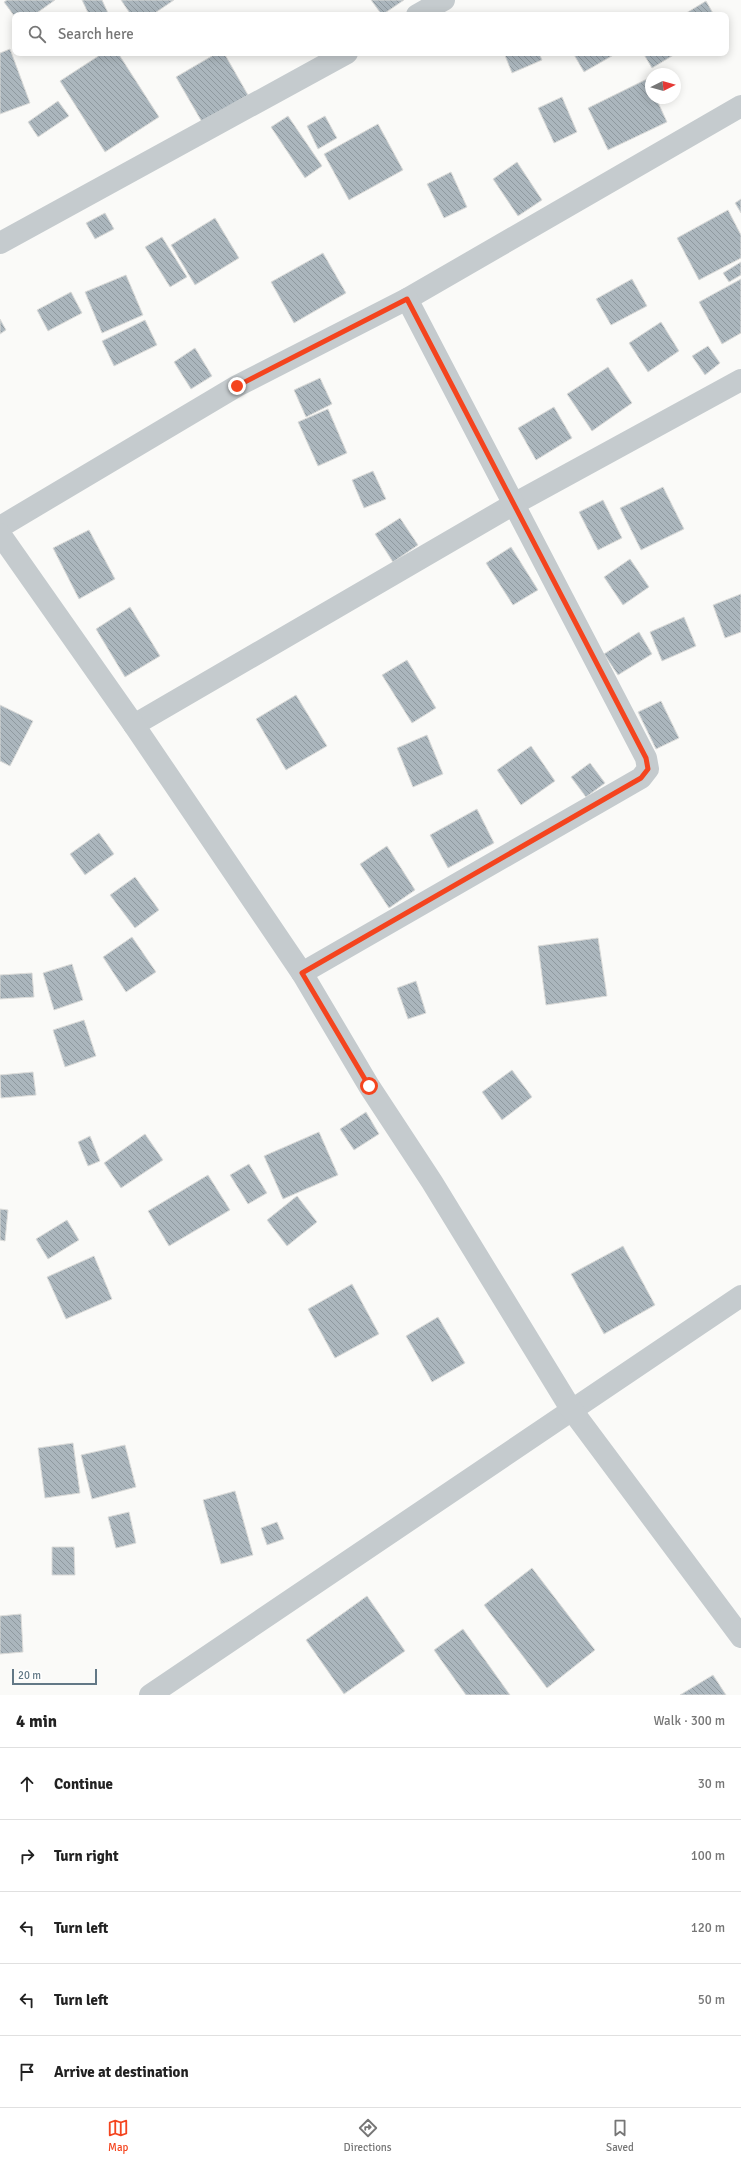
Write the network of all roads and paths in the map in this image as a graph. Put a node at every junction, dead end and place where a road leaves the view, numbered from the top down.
1 (444, 0) edge
2 (422, 12) edge
3 (342, 56) edge
4 (741, 106) edge
5 (0, 243) edge
6 (407, 299) junction
7 (741, 380) edge
8 (514, 504) junction
9 (0, 527) edge
10 (0, 534) edge
11 (134, 725) junction
12 (302, 973) junction
13 (741, 1296) edge
14 (571, 1409) junction
15 (741, 1637) edge
16 (150, 1695) edge

1 - 2 street
3 - 5 street
4 - 6 street
6 - 8 street
6 - 9 street
7 - 8 street
8 - 11 street
8 - 12 street
10 - 11 street
11 - 12 street
12 - 14 street
13 - 14 street
14 - 15 street
14 - 16 street

